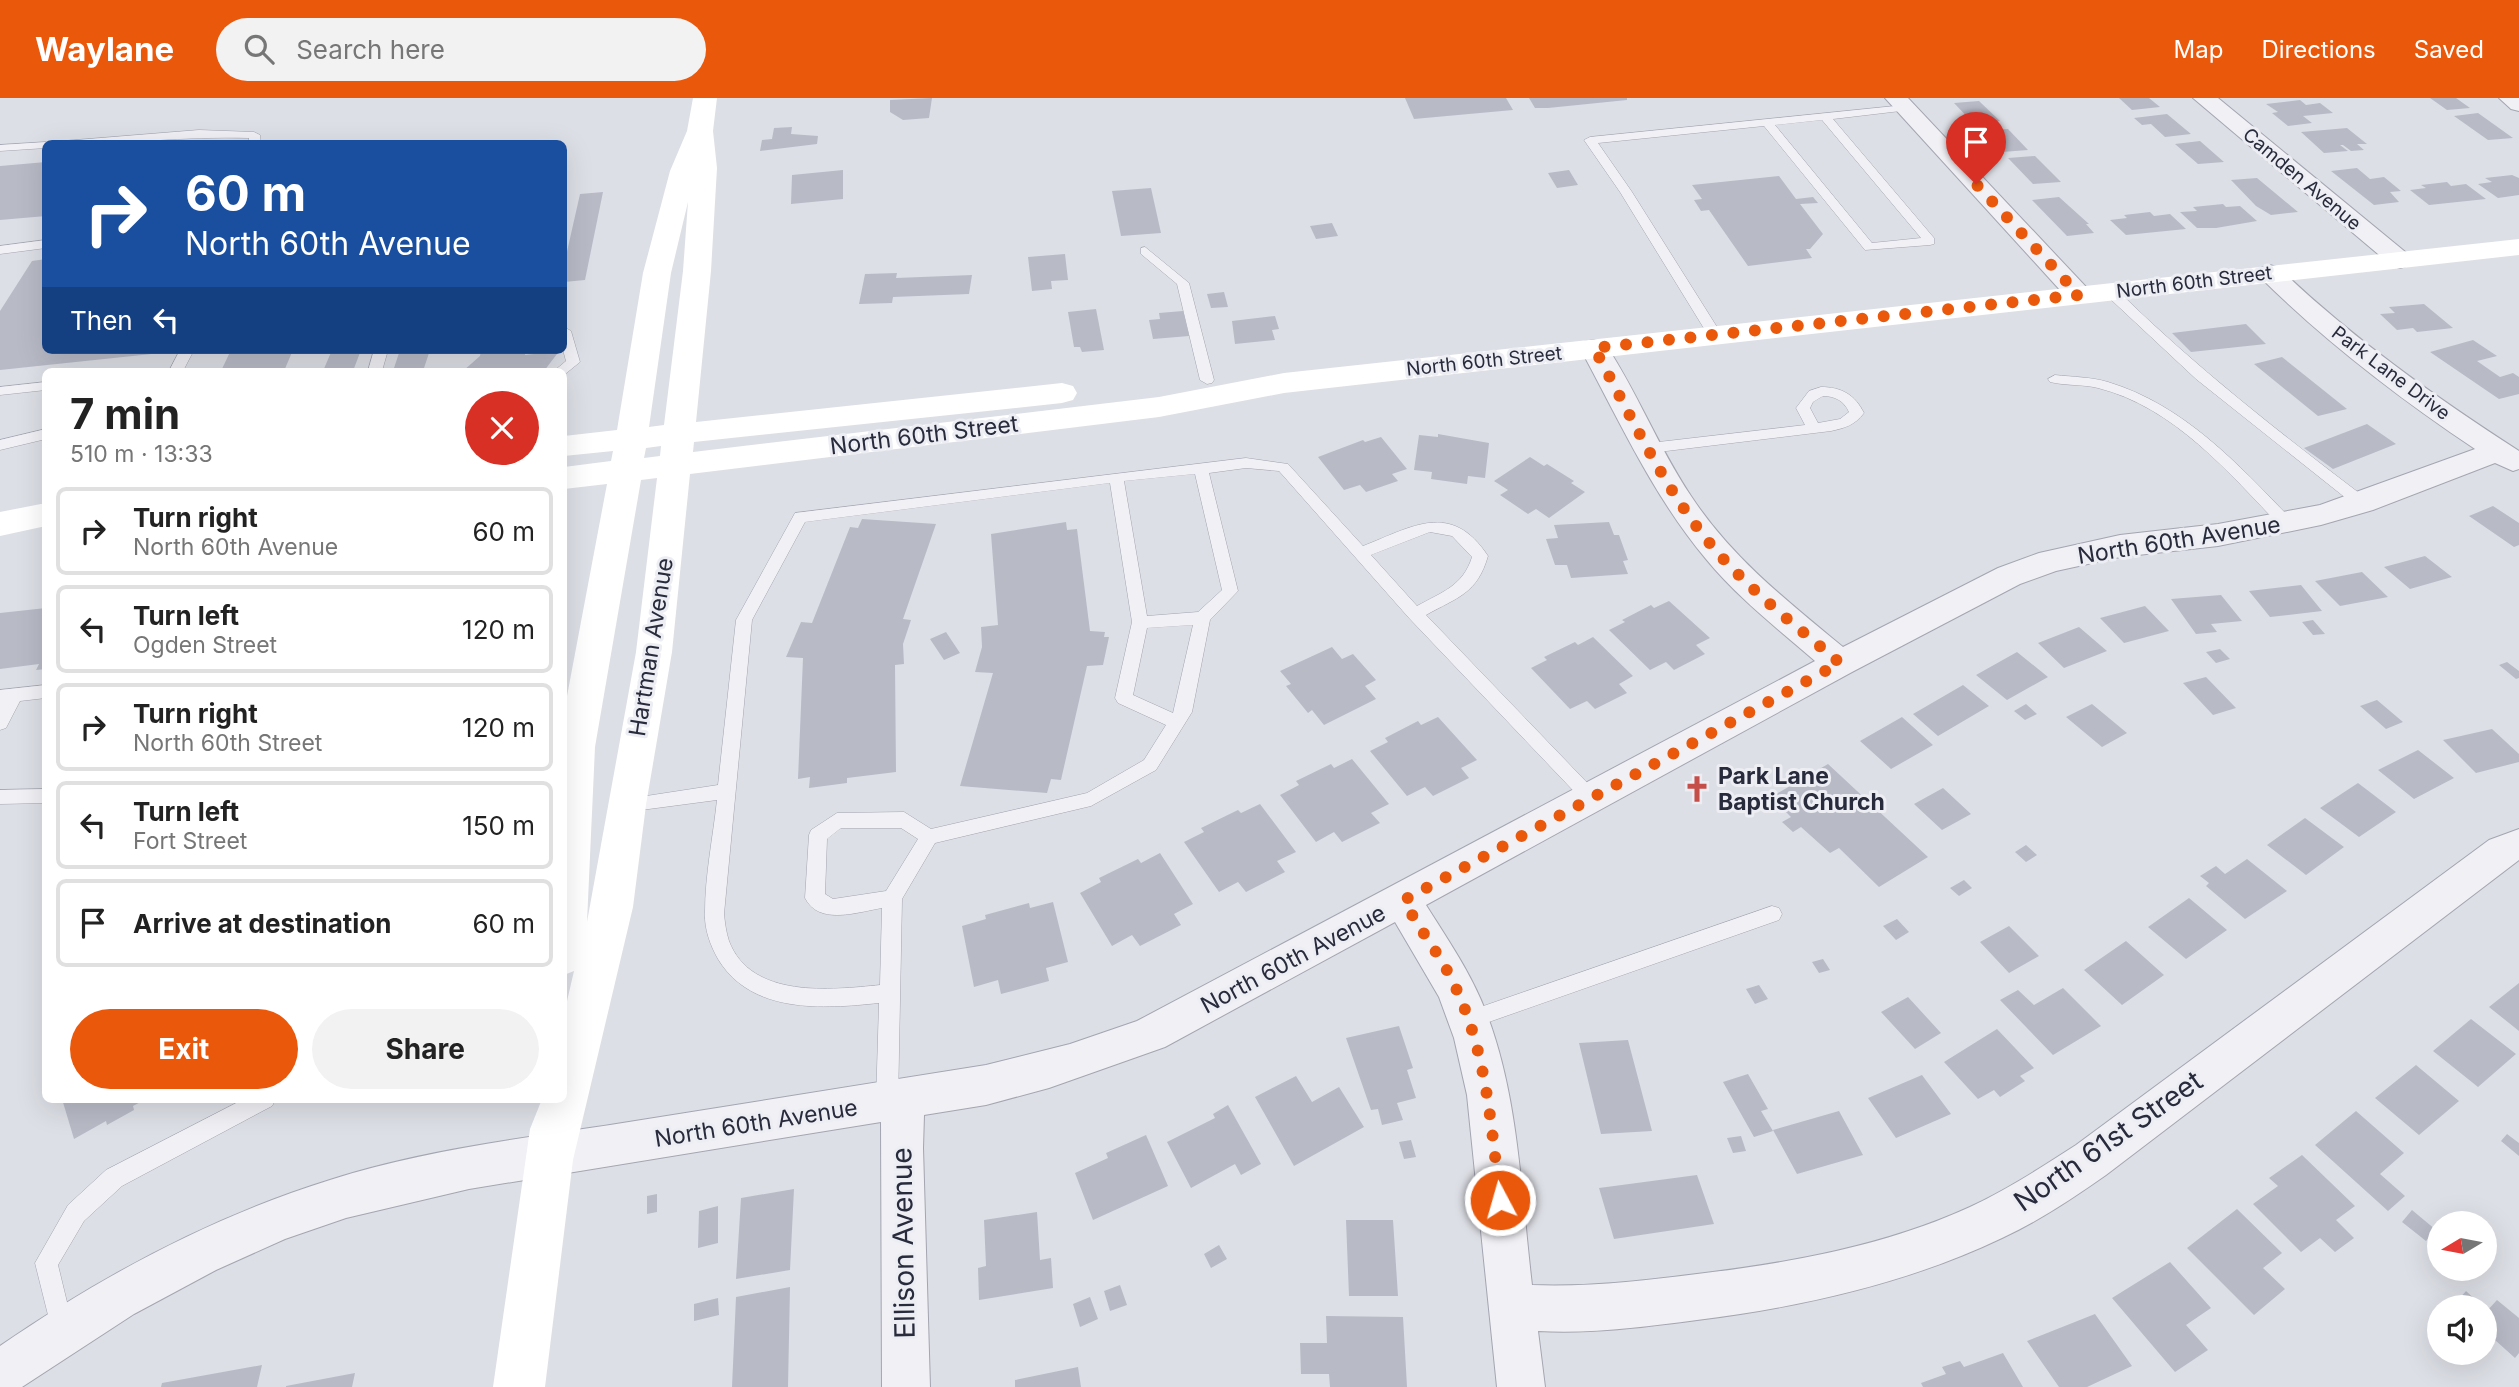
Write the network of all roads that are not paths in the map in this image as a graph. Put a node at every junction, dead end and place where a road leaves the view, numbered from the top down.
1 (705, 98) edge
2 (2204, 98) edge
3 (2510, 98) edge
4 (1900, 103) edge
5 (2519, 104) edge
6 (1825, 116) junction
7 (1767, 122) junction
8 (700, 131) junction
9 (118, 140) edge
10 (255, 140) edge
11 (42, 145) edge
12 (0, 148) edge
13 (42, 245) edge
14 (2519, 247) edge
15 (0, 250) edge
16 (1146, 251) dead end
17 (2400, 260) junction
18 (2270, 273) junction
19 (2111, 292) junction
20 (2079, 295) junction
21 (1715, 335) junction
22 (567, 341) edge
23 (1594, 348) junction
24 (565, 368) edge
25 (2055, 379) dead end
26 (1206, 380) junction
27 (1284, 383) junction
28 (42, 386) edge
29 (0, 391) edge
30 (1814, 428) dead end
31 (42, 435) edge
32 (0, 445) edge
33 (567, 446) edge
34 (1650, 448) junction
35 (678, 449) junction
36 (628, 454) junction
37 (2509, 458) edge
38 (1201, 469) junction
39 (567, 477) edge
40 (1116, 477) junction
41 (2362, 503) junction
42 (42, 515) edge
43 (2286, 523) junction
44 (0, 524) edge
45 (42, 525) edge
46 (1362, 553) junction
47 (1415, 614) junction
48 (1202, 618) junction
49 (1140, 622) junction
50 (1840, 663) junction
51 (42, 692) edge
52 (7, 696) edge
53 (573, 714) edge
54 (1177, 722) junction
55 (0, 723) edge
56 (726, 791) junction
57 (42, 796) edge
58 (0, 797) edge
59 (1591, 798) junction
60 (626, 805) junction
61 (929, 837) junction
62 (2519, 844) edge
63 (892, 898) junction
64 (1404, 900) junction
65 (567, 904) edge
66 (1772, 914) dead end
67 (889, 993) junction
68 (1469, 1020) junction
69 (567, 1090) edge
70 (896, 1101) junction
71 (257, 1103) edge
72 (555, 1103) edge
73 (564, 1103) edge
74 (551, 1155) junction
75 (1511, 1306) junction
76 (62, 1331) junction
77 (0, 1374) edge
78 (519, 1387) edge
79 (906, 1387) edge
80 (1521, 1387) edge

1 - 8 main road, Hartman Avenue
2 - 17 street, Camden Avenue
3 - 5 street
4 - 6 lane
4 - 20 street
6 - 7 lane
6 - 7 lane
7 - 21 lane
8 - 35 main road, Hartman Avenue
8 - 36 main road, Hartman Avenue
9 - 10 lane
11 - 12 lane
13 - 15 lane
14 - 17 main road, North 60th Street
16 - 26 lane
17 - 18 main road, North 60th Street
18 - 19 main road, North 60th Street
18 - 37 street, Park Lane Drive
19 - 20 main road, North 60th Street
19 - 41 lane
20 - 21 main road, North 60th Street
21 - 23 main road, North 60th Street
22 - 24 lane
23 - 27 main road, North 60th Street
23 - 34 street
25 - 43 lane
26 - 27 main road, North 60th Street
26 - 35 main road, North 60th Street
27 - 35 main road, North 60th Street
28 - 29 lane
30 - 34 lane
31 - 32 lane
33 - 36 main road, North 60th Street
34 - 50 street
35 - 36 main road, North 60th Street
35 - 60 main road, Hartman Avenue
36 - 39 main road, North 60th Street
36 - 53 main road, Hartman Avenue
37 - 41 street, North 60th Avenue
38 - 40 lane
38 - 46 lane
38 - 48 lane
40 - 49 lane
40 - 56 lane
41 - 43 street, North 60th Avenue
42 - 44 main road
43 - 50 street, North 60th Avenue
44 - 45 main road
46 - 47 lane
46 - 47 lane
47 - 59 lane
48 - 49 lane
48 - 54 lane
49 - 54 lane
50 - 59 street, North 60th Avenue
51 - 52 lane
52 - 55 lane
53 - 65 main road, Hartman Avenue
54 - 61 lane
56 - 60 lane
56 - 67 lane
57 - 58 lane
59 - 64 street, North 60th Avenue
60 - 69 main road, Hartman Avenue
61 - 63 lane
61 - 63 lane
62 - 75 street, North 61st Street
63 - 67 lane
64 - 68 street
64 - 70 street, North 60th Avenue
66 - 68 lane
67 - 70 lane
68 - 75 street
70 - 74 street, North 60th Avenue
70 - 79 street, Ellison Avenue
71 - 76 lane
72 - 74 main road, Hartman Avenue
73 - 74 main road, Hartman Avenue
74 - 76 street, North 60th Avenue
74 - 78 main road, Hartman Avenue
75 - 80 street
76 - 77 street, North 60th Avenue

